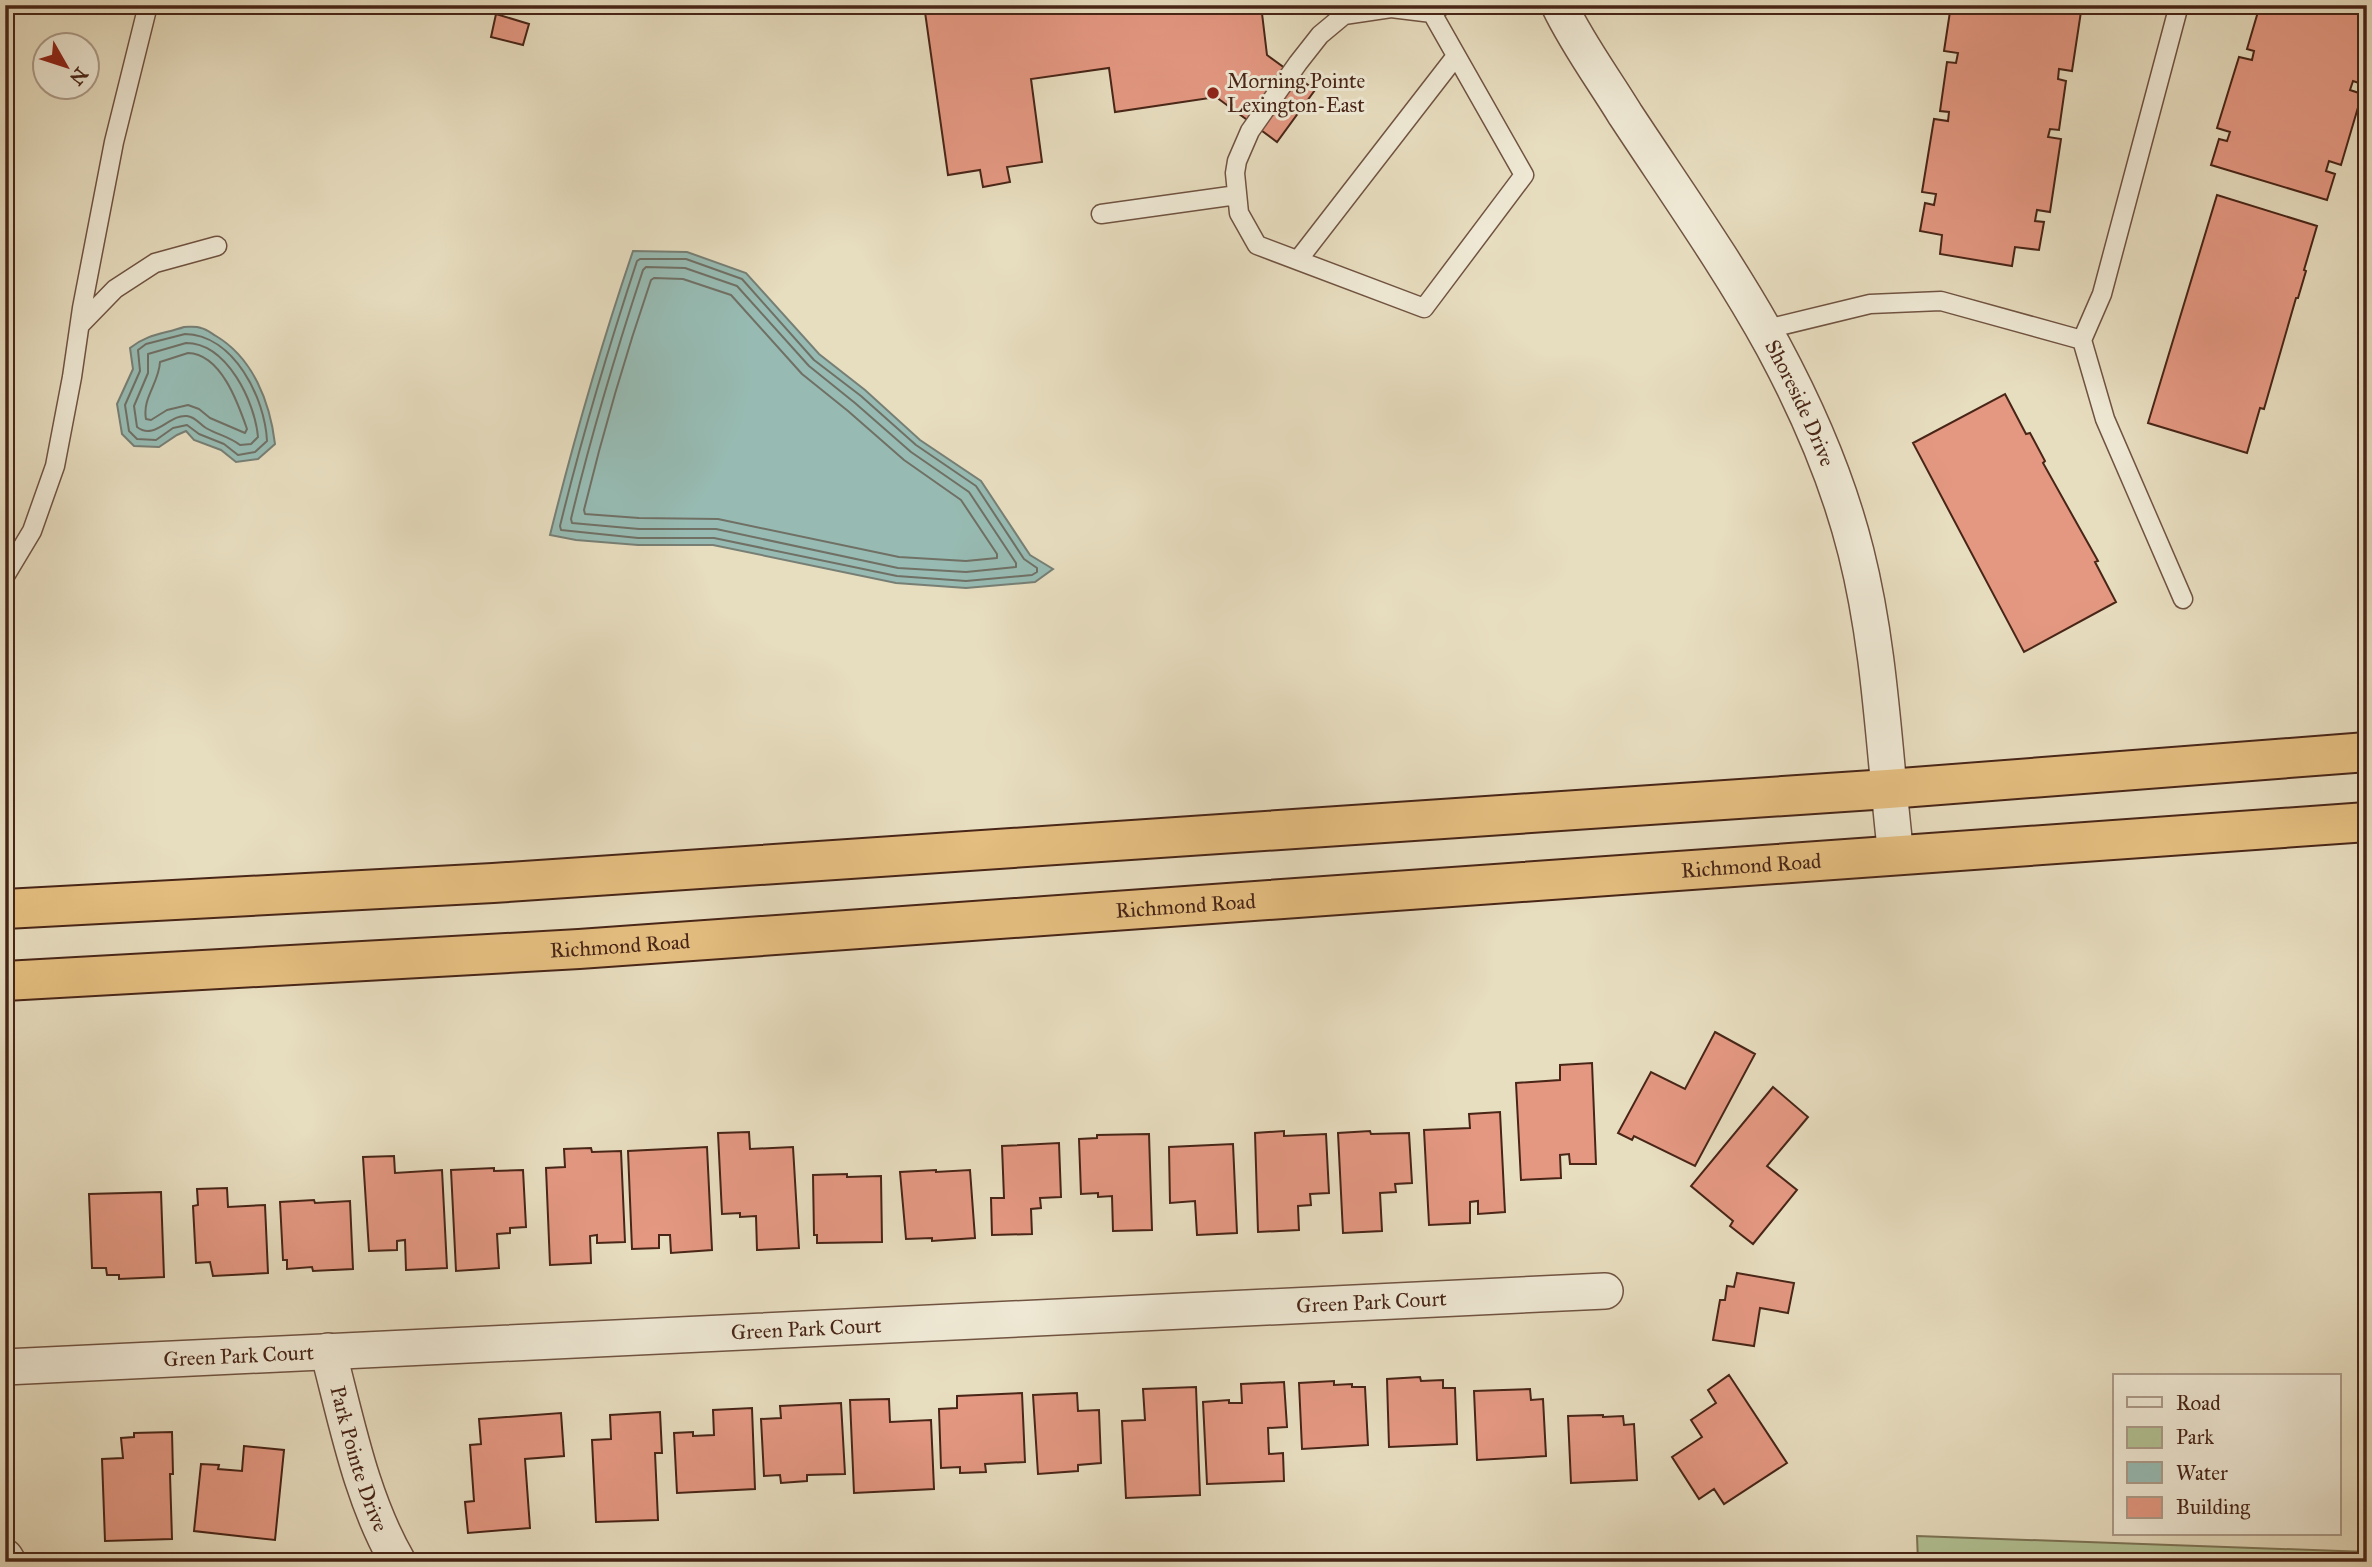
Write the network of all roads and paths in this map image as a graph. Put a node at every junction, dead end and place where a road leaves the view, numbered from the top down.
1 (148, 5) edge
2 (1559, 5) edge
3 (2179, 5) edge
4 (1438, 9) edge
5 (1456, 56) junction
6 (1237, 195) junction
7 (1101, 214) dead end
8 (217, 246) dead end
9 (1298, 260) junction
10 (80, 325) junction
11 (1763, 330) junction
12 (2082, 340) junction
13 (5, 576) edge
14 (2183, 599) dead end
15 (2367, 752) edge
16 (1888, 789) junction
17 (2367, 822) edge
18 (1896, 856) junction
19 (5, 909) edge
20 (5, 981) edge
21 (1605, 1292) dead end
22 (328, 1352) junction
23 (5, 1367) edge
24 (5, 1557) edge
25 (8, 1562) edge
26 (398, 1562) edge

1 - 10 lane
2 - 11 street, Shoreside Drive
3 - 12 lane
4 - 5 lane
4 - 6 lane
5 - 9 lane
5 - 9 lane
6 - 7 lane
6 - 9 lane
8 - 10 lane
10 - 13 lane
11 - 12 lane
11 - 16 street, Shoreside Drive
12 - 14 lane
15 - 16 highway
16 - 18 street, Shoreside Drive
16 - 19 highway
17 - 18 highway, Richmond Road
18 - 20 highway, Richmond Road
21 - 22 street, Green Park Court
22 - 23 street, Green Park Court
22 - 26 street, Park Pointe Drive
24 - 25 street

